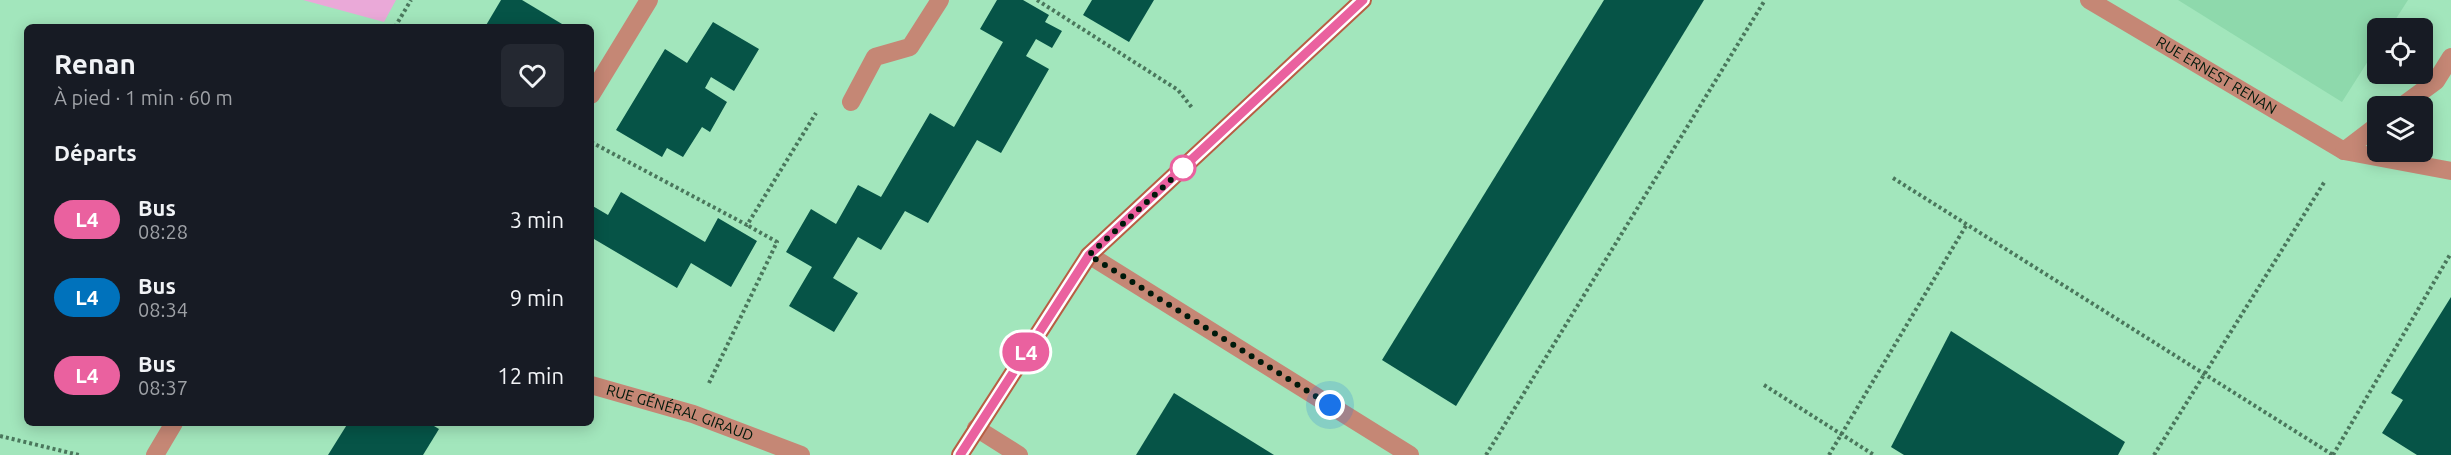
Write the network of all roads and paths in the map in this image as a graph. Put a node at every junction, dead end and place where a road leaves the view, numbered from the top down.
1 (411, 0) edge
2 (649, 0) edge
3 (940, 0) edge
4 (1037, 0) edge
5 (1363, 0) edge
6 (1765, 0) edge
7 (2089, 0) edge
8 (397, 24) edge
9 (2451, 57) edge
10 (594, 90) edge
11 (2416, 96) edge
12 (851, 102) joint
13 (2367, 133) edge
14 (1217, 137) junction
15 (594, 144) edge
16 (2344, 151) junction
17 (2451, 171) edge
18 (1893, 178) dead end
19 (1967, 224) junction
20 (747, 225) junction
21 (2451, 253) edge
22 (1089, 255) junction
23 (2204, 373) junction
24 (1764, 385) dead end
25 (594, 386) edge
26 (693, 414) junction
27 (172, 426) edge
28 (976, 428) junction
29 (1842, 435) junction
30 (0, 436) edge
31 (79, 455) edge
32 (154, 455) edge
33 (801, 455) edge
34 (960, 455) edge
35 (1019, 455) edge
36 (1410, 455) edge
37 (1486, 455) edge
38 (1829, 455) edge
39 (1874, 455) edge
40 (2154, 455) edge
41 (2333, 455) edge

1 - 8 path
2 - 10 street
3 - 12 street
4 - 14 path
5 - 14 main road
6 - 37 path
7 - 16 street, RUE ERNEST RENAN
9 - 11 street
12 - 20 path
13 - 16 street
14 - 22 main road
15 - 20 path
16 - 17 street, RUE ERNEST RENAN
16 - 23 path
18 - 19 path
19 - 23 path
19 - 29 path
20 - 26 path
21 - 41 path
22 - 28 main road
22 - 36 street
23 - 40 path
23 - 41 path
24 - 29 path
25 - 26 street, RUE GÉNÉRAL GIRAUD
26 - 33 street, RUE GÉNÉRAL GIRAUD
27 - 32 street
28 - 34 main road
28 - 35 street
29 - 38 path
29 - 39 path
30 - 31 path

